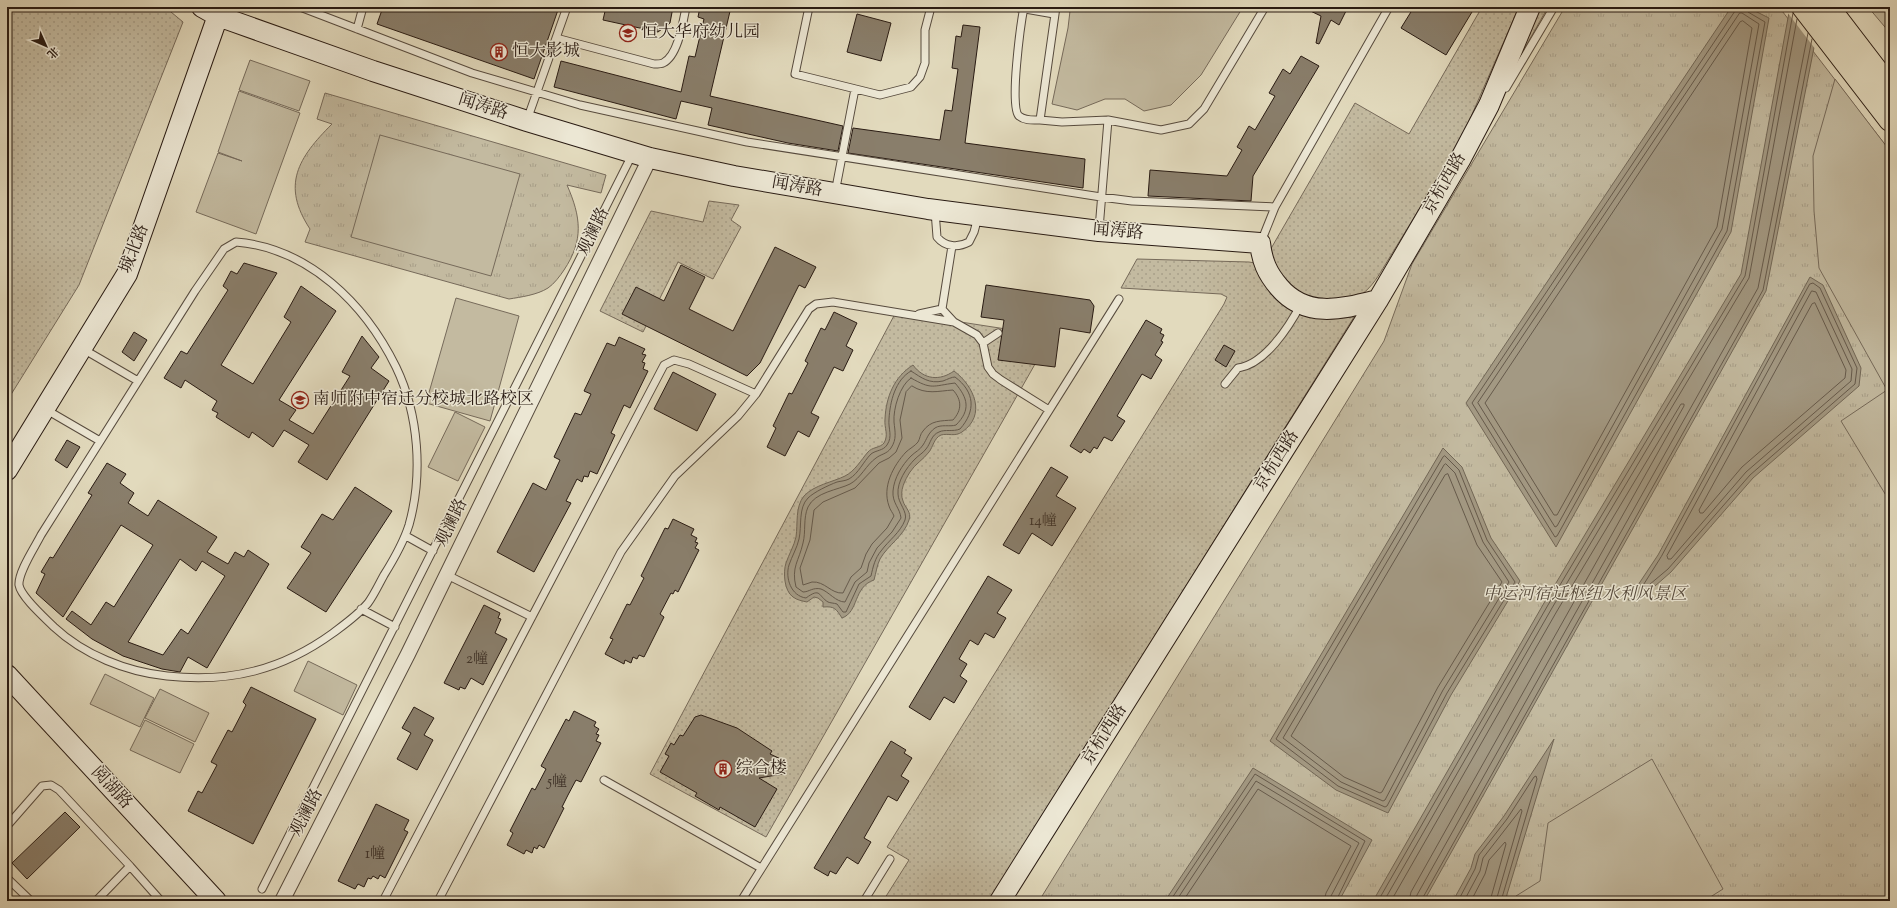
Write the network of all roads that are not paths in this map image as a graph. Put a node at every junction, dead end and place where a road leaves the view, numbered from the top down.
1 (300, 7) edge
2 (363, 7) edge
3 (566, 7) edge
4 (686, 7) edge
5 (809, 7) edge
6 (932, 7) edge
7 (1014, 7) edge
8 (1265, 7) edge
9 (1389, 7) edge
10 (1530, 7) edge
11 (1554, 7) edge
12 (1804, 7) edge
13 (1828, 7) edge
14 (1024, 8) edge
15 (214, 10) edge
16 (1055, 10) edge
17 (357, 29) junction
18 (556, 38) junction
19 (1890, 88) edge
20 (855, 89) junction
21 (538, 92) junction
22 (1040, 120) junction
23 (1108, 120) junction
24 (1890, 120) edge
25 (527, 121) junction
26 (642, 156) junction
27 (842, 157) junction
28 (1460, 160) junction
29 (835, 194) junction
30 (1101, 197) junction
31 (1275, 207) junction
32 (934, 210) junction
33 (978, 215) junction
34 (1099, 231) junction
35 (1260, 243) junction
36 (952, 246) junction
37 (1119, 299) dead end
38 (1378, 300) junction
39 (1301, 304) junction
40 (942, 309) junction
41 (916, 315) junction
42 (954, 322) junction
43 (998, 333) dead end
44 (983, 343) junction
45 (82, 348) junction
46 (138, 381) junction
47 (1225, 384) dead end
48 (756, 394) junction
49 (45, 409) junction
50 (1049, 410) junction
51 (100, 441) junction
52 (7, 470) edge
53 (406, 536) junction
54 (433, 551) junction
55 (447, 575) junction
56 (361, 609) junction
57 (532, 617) junction
58 (395, 626) junction
59 (7, 675) edge
60 (604, 780) dead end
61 (7, 826) edge
62 (890, 859) dead end
63 (130, 866) junction
64 (761, 868) junction
65 (7, 878) edge
66 (262, 889) dead end
67 (31, 901) edge
68 (96, 901) edge
69 (162, 901) edge
70 (216, 901) edge
71 (282, 901) edge
72 (384, 901) edge
73 (438, 901) edge
74 (741, 901) edge
75 (864, 901) edge
76 (1000, 901) edge

1 - 17 lane
2 - 17 lane
3 - 18 lane
4 - 18 lane
5 - 20 lane
6 - 20 lane
7 - 14 lane
8 - 23 lane
9 - 31 lane
10 - 28 street, 京杭西路
11 - 28 lane
12 - 24 main road
13 - 19 main road
14 - 16 lane
14 - 22 lane
15 - 25 street, 闻涛路
15 - 45 street, 城北路
16 - 22 lane
17 - 21 lane
18 - 21 lane
20 - 27 lane
21 - 25 lane
21 - 27 lane
22 - 23 lane
23 - 30 lane
25 - 26 street, 闻涛路
26 - 29 street, 闻涛路
26 - 54 lane
26 - 55 street, 观澜路
27 - 29 lane
27 - 30 lane
28 - 38 street, 京杭西路
29 - 32 street, 闻涛路
30 - 31 lane
30 - 34 lane
31 - 35 lane
32 - 33 street, 闻涛路
32 - 36 lane
33 - 34 street, 闻涛路
33 - 36 lane
34 - 35 street, 闻涛路
35 - 39 street
36 - 40 lane
37 - 50 lane
38 - 39 street
38 - 76 street, 京杭西路
39 - 47 lane
40 - 41 lane
40 - 42 lane
41 - 42 lane
41 - 48 lane
42 - 44 lane
43 - 44 lane
44 - 50 lane
45 - 46 lane
45 - 49 street, 城北路
46 - 51 lane
46 - 53 lane
48 - 57 lane
48 - 73 lane
49 - 51 lane
49 - 52 street, 城北路
50 - 64 lane
51 - 56 lane
53 - 54 lane
53 - 56 lane
54 - 58 lane
55 - 57 lane
55 - 71 street, 观澜路
56 - 58 lane
57 - 72 lane
58 - 66 lane
59 - 70 street, 阅湖路
60 - 64 lane
61 - 63 lane
62 - 75 lane
63 - 68 lane
63 - 69 lane
64 - 74 lane
65 - 67 lane

